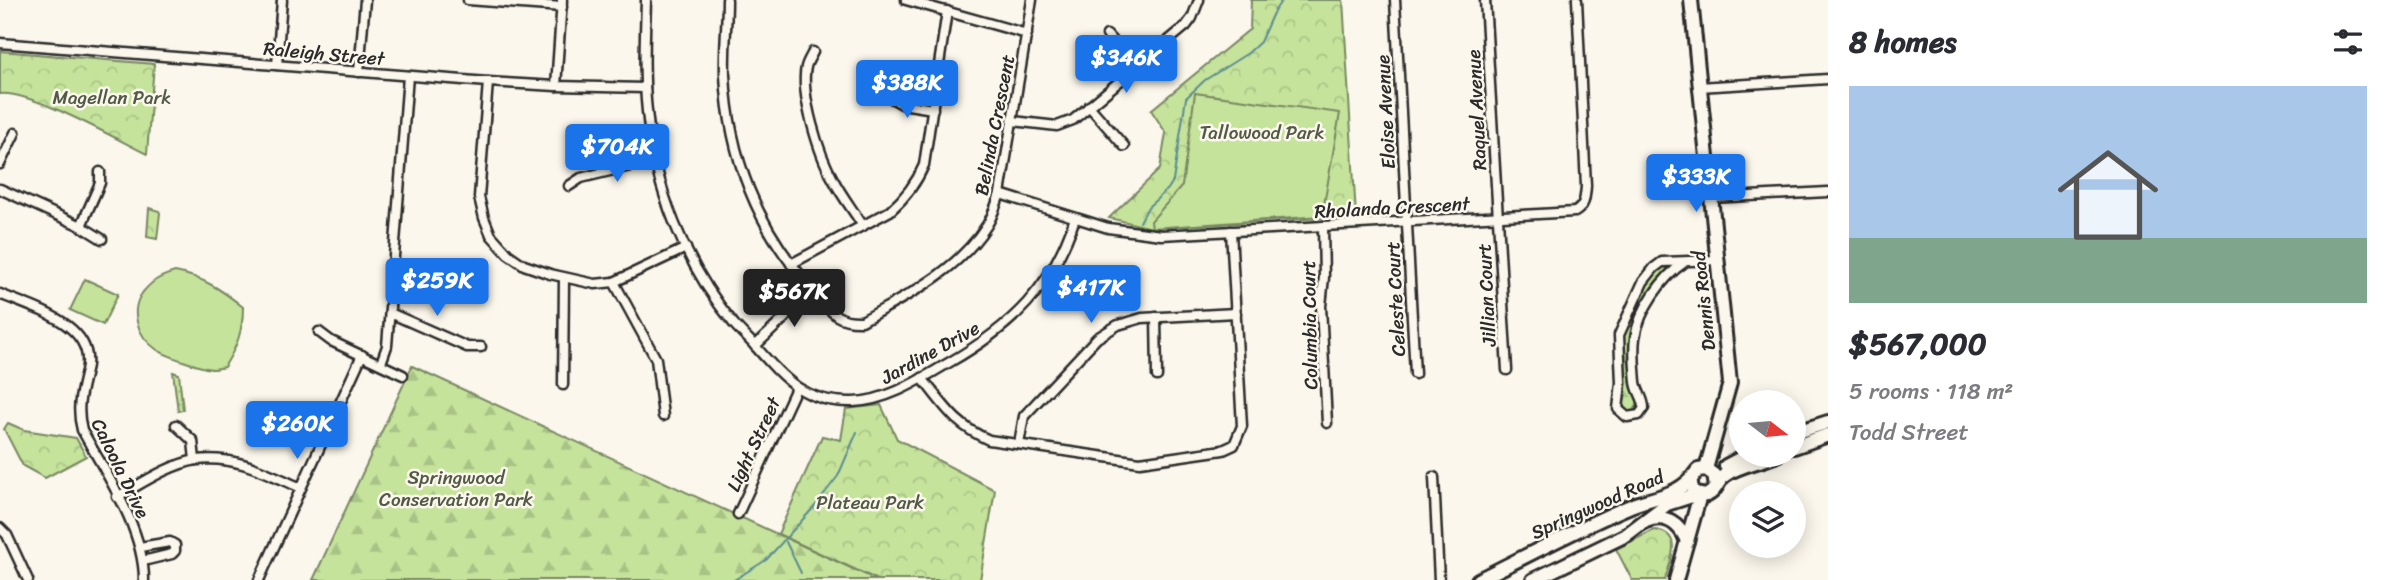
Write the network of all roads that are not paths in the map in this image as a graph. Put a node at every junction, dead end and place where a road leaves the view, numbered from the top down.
1 (282, 0) edge
2 (365, 0) edge
3 (468, 0) edge
4 (646, 0) edge
5 (727, 0) edge
6 (906, 0) edge
7 (1032, 0) edge
8 (1199, 0) edge
9 (1395, 0) edge
10 (1485, 0) edge
11 (1577, 0) edge
12 (1691, 0) edge
13 (562, 3) edge
14 (947, 11) junction
15 (1027, 34) junction
16 (1107, 35) dead end
17 (0, 43) edge
18 (813, 52) dead end
19 (277, 65) junction
20 (1136, 68) junction
21 (359, 72) junction
22 (408, 76) junction
23 (1828, 79) edge
24 (488, 82) junction
25 (556, 86) junction
26 (1699, 87) junction
27 (645, 88) junction
28 (893, 99) dead end
29 (1089, 106) junction
30 (933, 109) junction
31 (1013, 121) junction
32 (15, 133) dead end
33 (1124, 146) dead end
34 (655, 160) junction
35 (0, 164) edge
36 (100, 172) dead end
37 (569, 186) dead end
38 (0, 189) edge
39 (1828, 192) edge
40 (1000, 194) junction
41 (1711, 198) junction
42 (1075, 218) junction
43 (1497, 218) junction
44 (1407, 222) junction
45 (81, 226) junction
46 (863, 226) junction
47 (1323, 226) junction
48 (1231, 231) junction
49 (102, 239) dead end
50 (686, 248) junction
51 (1718, 260) junction
52 (1685, 262) junction
53 (791, 264) junction
54 (564, 278) junction
55 (614, 282) junction
56 (814, 290) junction
57 (0, 293) edge
58 (390, 313) junction
59 (1236, 313) junction
60 (1156, 317) junction
61 (319, 332) dead end
62 (755, 346) junction
63 (481, 347) dead end
64 (362, 355) junction
65 (381, 363) junction
66 (1507, 370) dead end
67 (1415, 374) dead end
68 (403, 375) dead end
69 (1157, 376) dead end
70 (922, 378) junction
71 (563, 385) dead end
72 (796, 388) junction
73 (663, 416) dead end
74 (1828, 422) edge
75 (1327, 423) dead end
76 (176, 425) dead end
77 (1806, 429) edge
78 (1828, 435) edge
79 (1716, 438) junction
80 (1806, 443) edge
81 (1019, 444) junction
82 (195, 460) junction
83 (1729, 460) edge
84 (1729, 465) edge
85 (1747, 467) edge
86 (1709, 470) junction
87 (1434, 477) dead end
88 (1690, 479) junction
89 (1716, 486) junction
90 (301, 488) junction
91 (1699, 495) junction
92 (117, 497) junction
93 (738, 513) dead end
94 (1637, 524) junction
95 (0, 528) edge
96 (1687, 541) junction
97 (140, 547) junction
98 (143, 561) junction
99 (28, 580) edge
100 (144, 580) edge
101 (259, 580) edge
102 (1439, 580) edge
103 (1478, 580) edge
104 (1533, 580) edge
105 (1676, 580) edge

1 - 19 street
2 - 21 street
3 - 13 street
4 - 27 street, Jardine Drive
5 - 53 street, Belinda Crescent
6 - 14 street
7 - 15 street, Belinda Crescent
8 - 20 street
9 - 44 street, Eloise Avenue
10 - 43 street, Raquel Avenue
11 - 43 street, Rholanda Crescent
12 - 26 main road, Dennis Road
13 - 25 street
14 - 15 street
14 - 30 street
15 - 31 street, Belinda Crescent
16 - 20 street
17 - 19 street, Raleigh Street
18 - 46 street
19 - 21 street, Raleigh Street
20 - 29 street
21 - 22 street, Raleigh Street
22 - 24 street, Raleigh Street
22 - 58 street
23 - 26 street
24 - 25 street, Raleigh Street
24 - 54 street
25 - 27 street, Raleigh Street
26 - 41 main road, Dennis Road
27 - 34 street, Jardine Drive
28 - 30 street
29 - 31 street
29 - 33 street
30 - 46 street
31 - 40 street, Belinda Crescent
32 - 35 street
34 - 37 street
34 - 50 street, Jardine Drive
36 - 45 street
38 - 45 street
39 - 41 street
40 - 42 street, Rholanda Crescent
40 - 56 street, Belinda Crescent
41 - 51 main road, Dennis Road
42 - 48 street, Rholanda Crescent
42 - 70 street, Jardine Drive
43 - 44 street, Rholanda Crescent
43 - 66 street, Jillian Court
44 - 47 street, Rholanda Crescent
44 - 67 street, Celeste Court
45 - 49 street
46 - 53 street
47 - 48 street, Rholanda Crescent
47 - 75 street, Columbia Court
48 - 59 street
50 - 55 street
50 - 62 street, Jardine Drive
51 - 52 street
51 - 79 main road, Dennis Road
52 - 52 street
53 - 56 street, Belinda Crescent
54 - 55 street
54 - 71 street
55 - 73 street
56 - 62 street
57 - 92 street, Caloola Drive
58 - 63 street
58 - 65 street
59 - 60 street
59 - 81 street
60 - 69 street
60 - 81 street
61 - 64 street
62 - 72 street, Jardine Drive
64 - 65 street
64 - 90 street
65 - 68 street
70 - 72 street, Jardine Drive
70 - 81 street
72 - 93 street, Light Street
74 - 77 main road
76 - 82 street
78 - 80 main road
79 - 83 main road
79 - 86 main road, Dennis Road
82 - 90 street
82 - 92 street
84 - 86 main road
85 - 89 main road
86 - 88 main road
86 - 89 main road
87 - 102 street
88 - 91 main road
88 - 103 main road, Springwood Road
89 - 91 main road
90 - 101 street
91 - 94 main road, Springwood Road
91 - 96 main road
92 - 97 street, Caloola Drive
94 - 96 main road
94 - 104 main road, Springwood Road
95 - 99 street
96 - 105 main road
97 - 98 street, Caloola Drive
97 - 98 street
98 - 100 street, Caloola Drive

